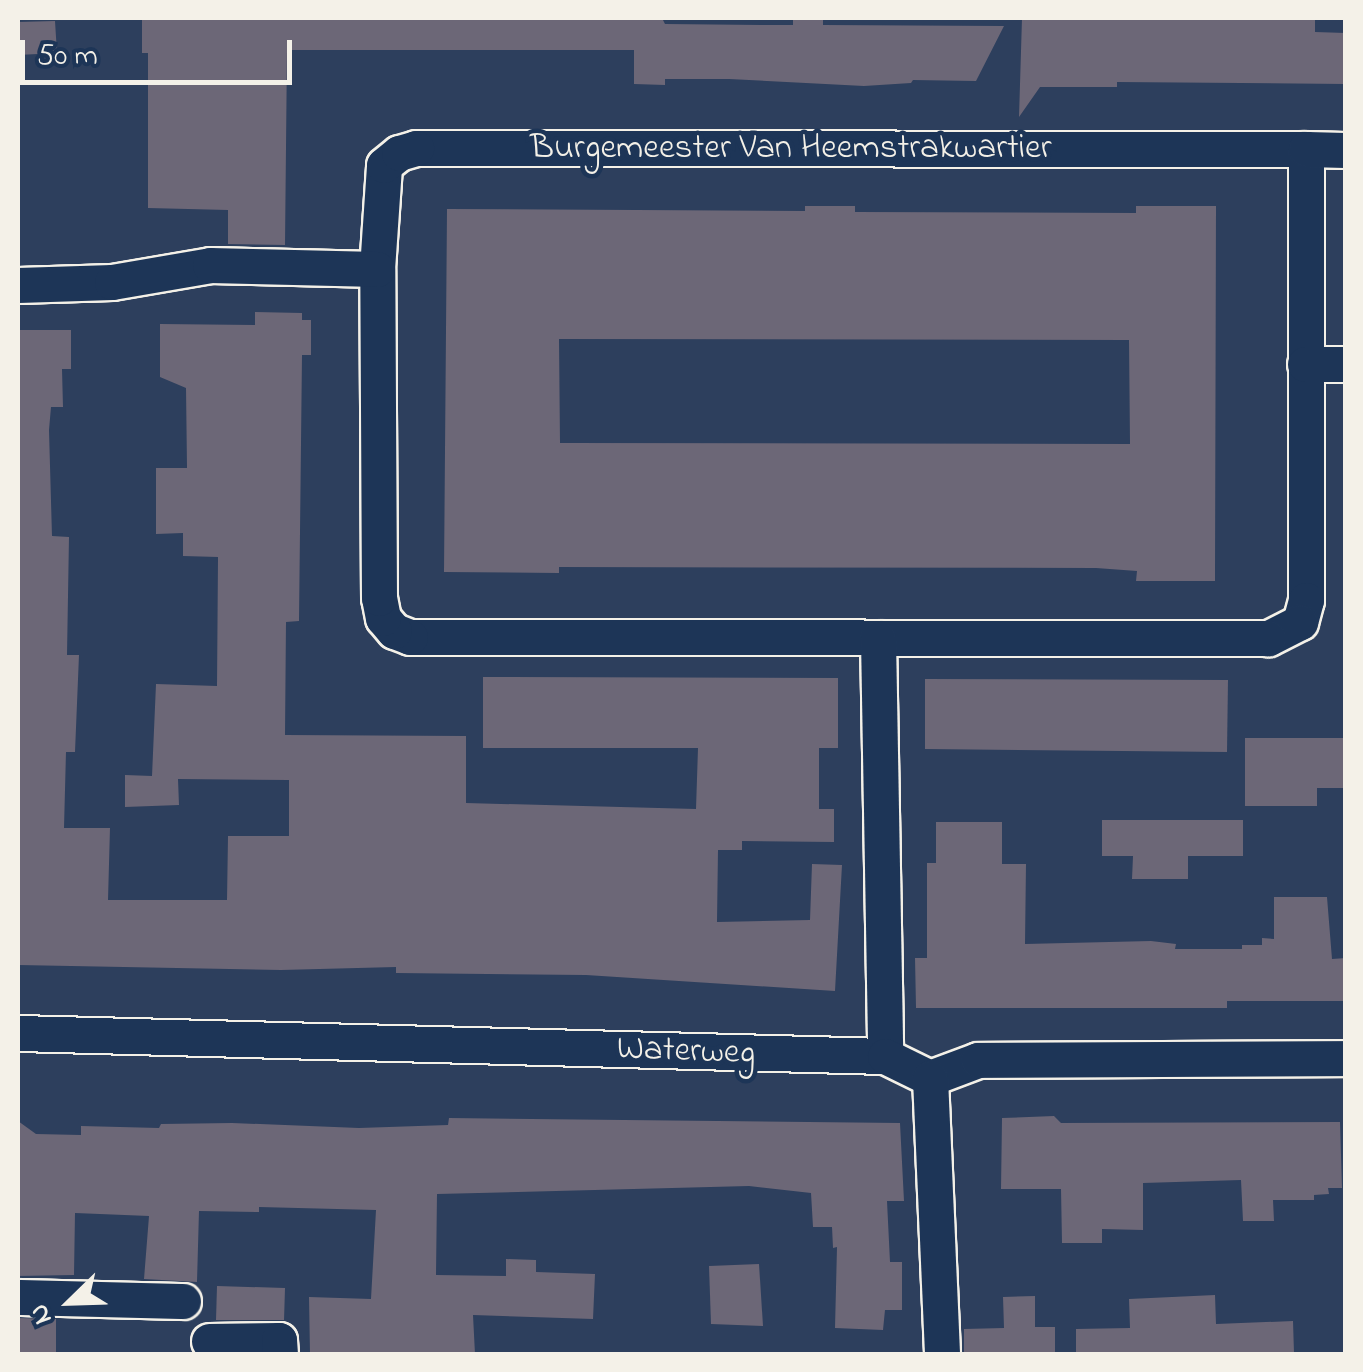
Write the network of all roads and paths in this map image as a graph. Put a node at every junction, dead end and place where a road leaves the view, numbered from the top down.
1 (1306, 150) junction
2 (1346, 150) edge
3 (378, 268) junction
4 (18, 284) edge
5 (1305, 364) junction
6 (1346, 364) edge
7 (878, 638) junction
8 (18, 1033) edge
9 (885, 1056) junction
10 (1346, 1058) edge
11 (930, 1078) junction
12 (18, 1297) edge
13 (183, 1301) dead end
14 (209, 1341) dead end
15 (280, 1354) edge
16 (942, 1354) edge

1 - 2 street, Burgemeester Van Heemstrakwartier
1 - 3 street, Burgemeester Van Heemstrakwartier
1 - 5 street, Burgemeester Van Heemstrakwartier
3 - 4 street
3 - 7 street, Burgemeester Van Heemstrakwartier
5 - 6 street
5 - 7 street, Burgemeester Van Heemstrakwartier
7 - 9 street
8 - 9 street, Waterweg
9 - 11 street, Waterweg
10 - 11 street
11 - 16 street
12 - 13 street
14 - 15 street

